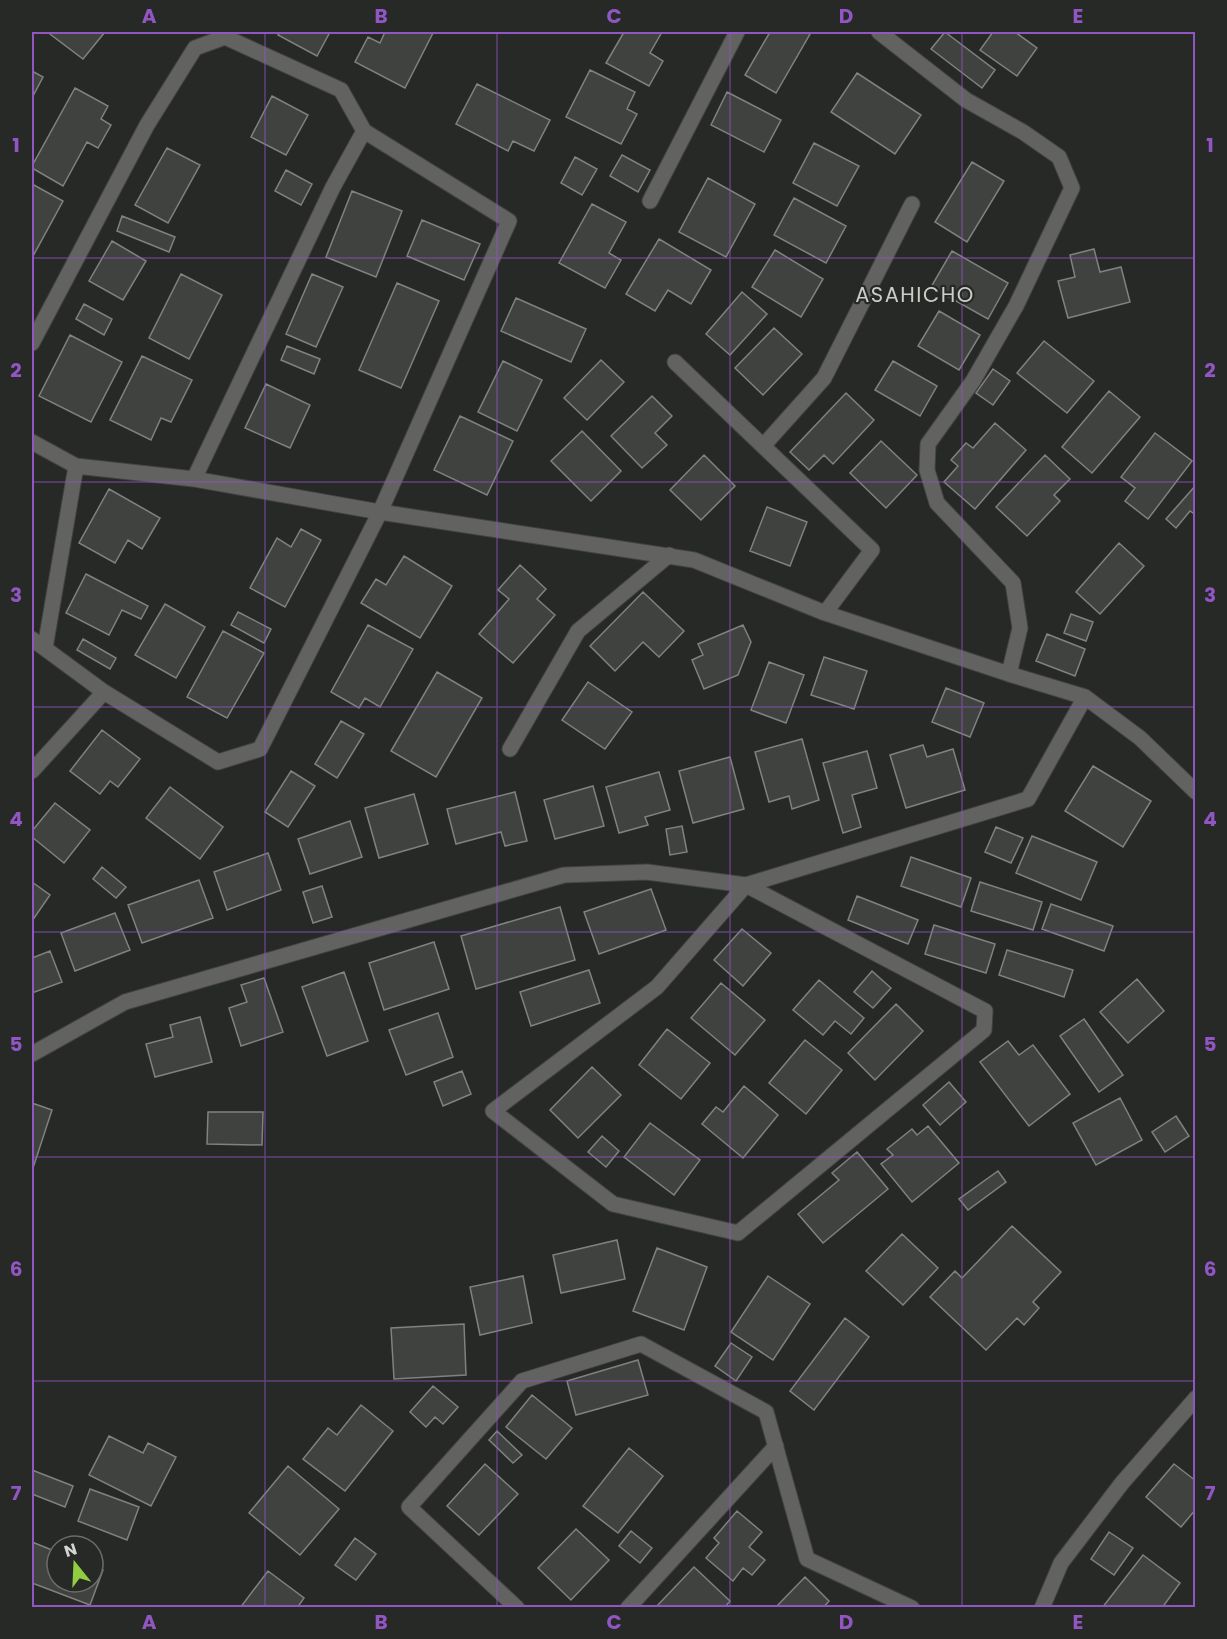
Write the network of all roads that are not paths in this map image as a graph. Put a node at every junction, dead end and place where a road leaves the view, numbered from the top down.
1 (737, 32) edge
2 (879, 32) edge
3 (364, 131) junction
4 (650, 201) dead end
5 (912, 204) dead end
6 (32, 343) edge
7 (675, 362) dead end
8 (32, 442) edge
9 (764, 446) junction
10 (76, 465) junction
11 (194, 479) junction
12 (380, 512) junction
13 (669, 555) junction
14 (825, 613) junction
15 (32, 639) edge
16 (45, 648) junction
17 (1009, 674) junction
18 (104, 692) junction
19 (1085, 696) junction
20 (510, 749) dead end
21 (32, 771) edge
22 (1196, 792) edge
23 (746, 885) junction
24 (32, 1054) edge
25 (1196, 1398) edge
26 (776, 1446) junction
27 (517, 1608) edge
28 (628, 1608) edge
29 (912, 1608) edge
30 (1042, 1608) edge

1 - 4 street
2 - 17 street
3 - 6 street
3 - 11 street
3 - 12 street
5 - 9 street
7 - 9 street
8 - 10 street
9 - 14 street
10 - 11 street
10 - 16 street
11 - 12 street
12 - 13 street
12 - 18 street
13 - 14 street
13 - 20 street
14 - 17 street
15 - 16 street
16 - 18 street
17 - 19 street
18 - 21 street
19 - 22 street
19 - 23 street
23 - 23 street
23 - 24 street
25 - 30 street
26 - 27 street
26 - 28 street
26 - 29 street

